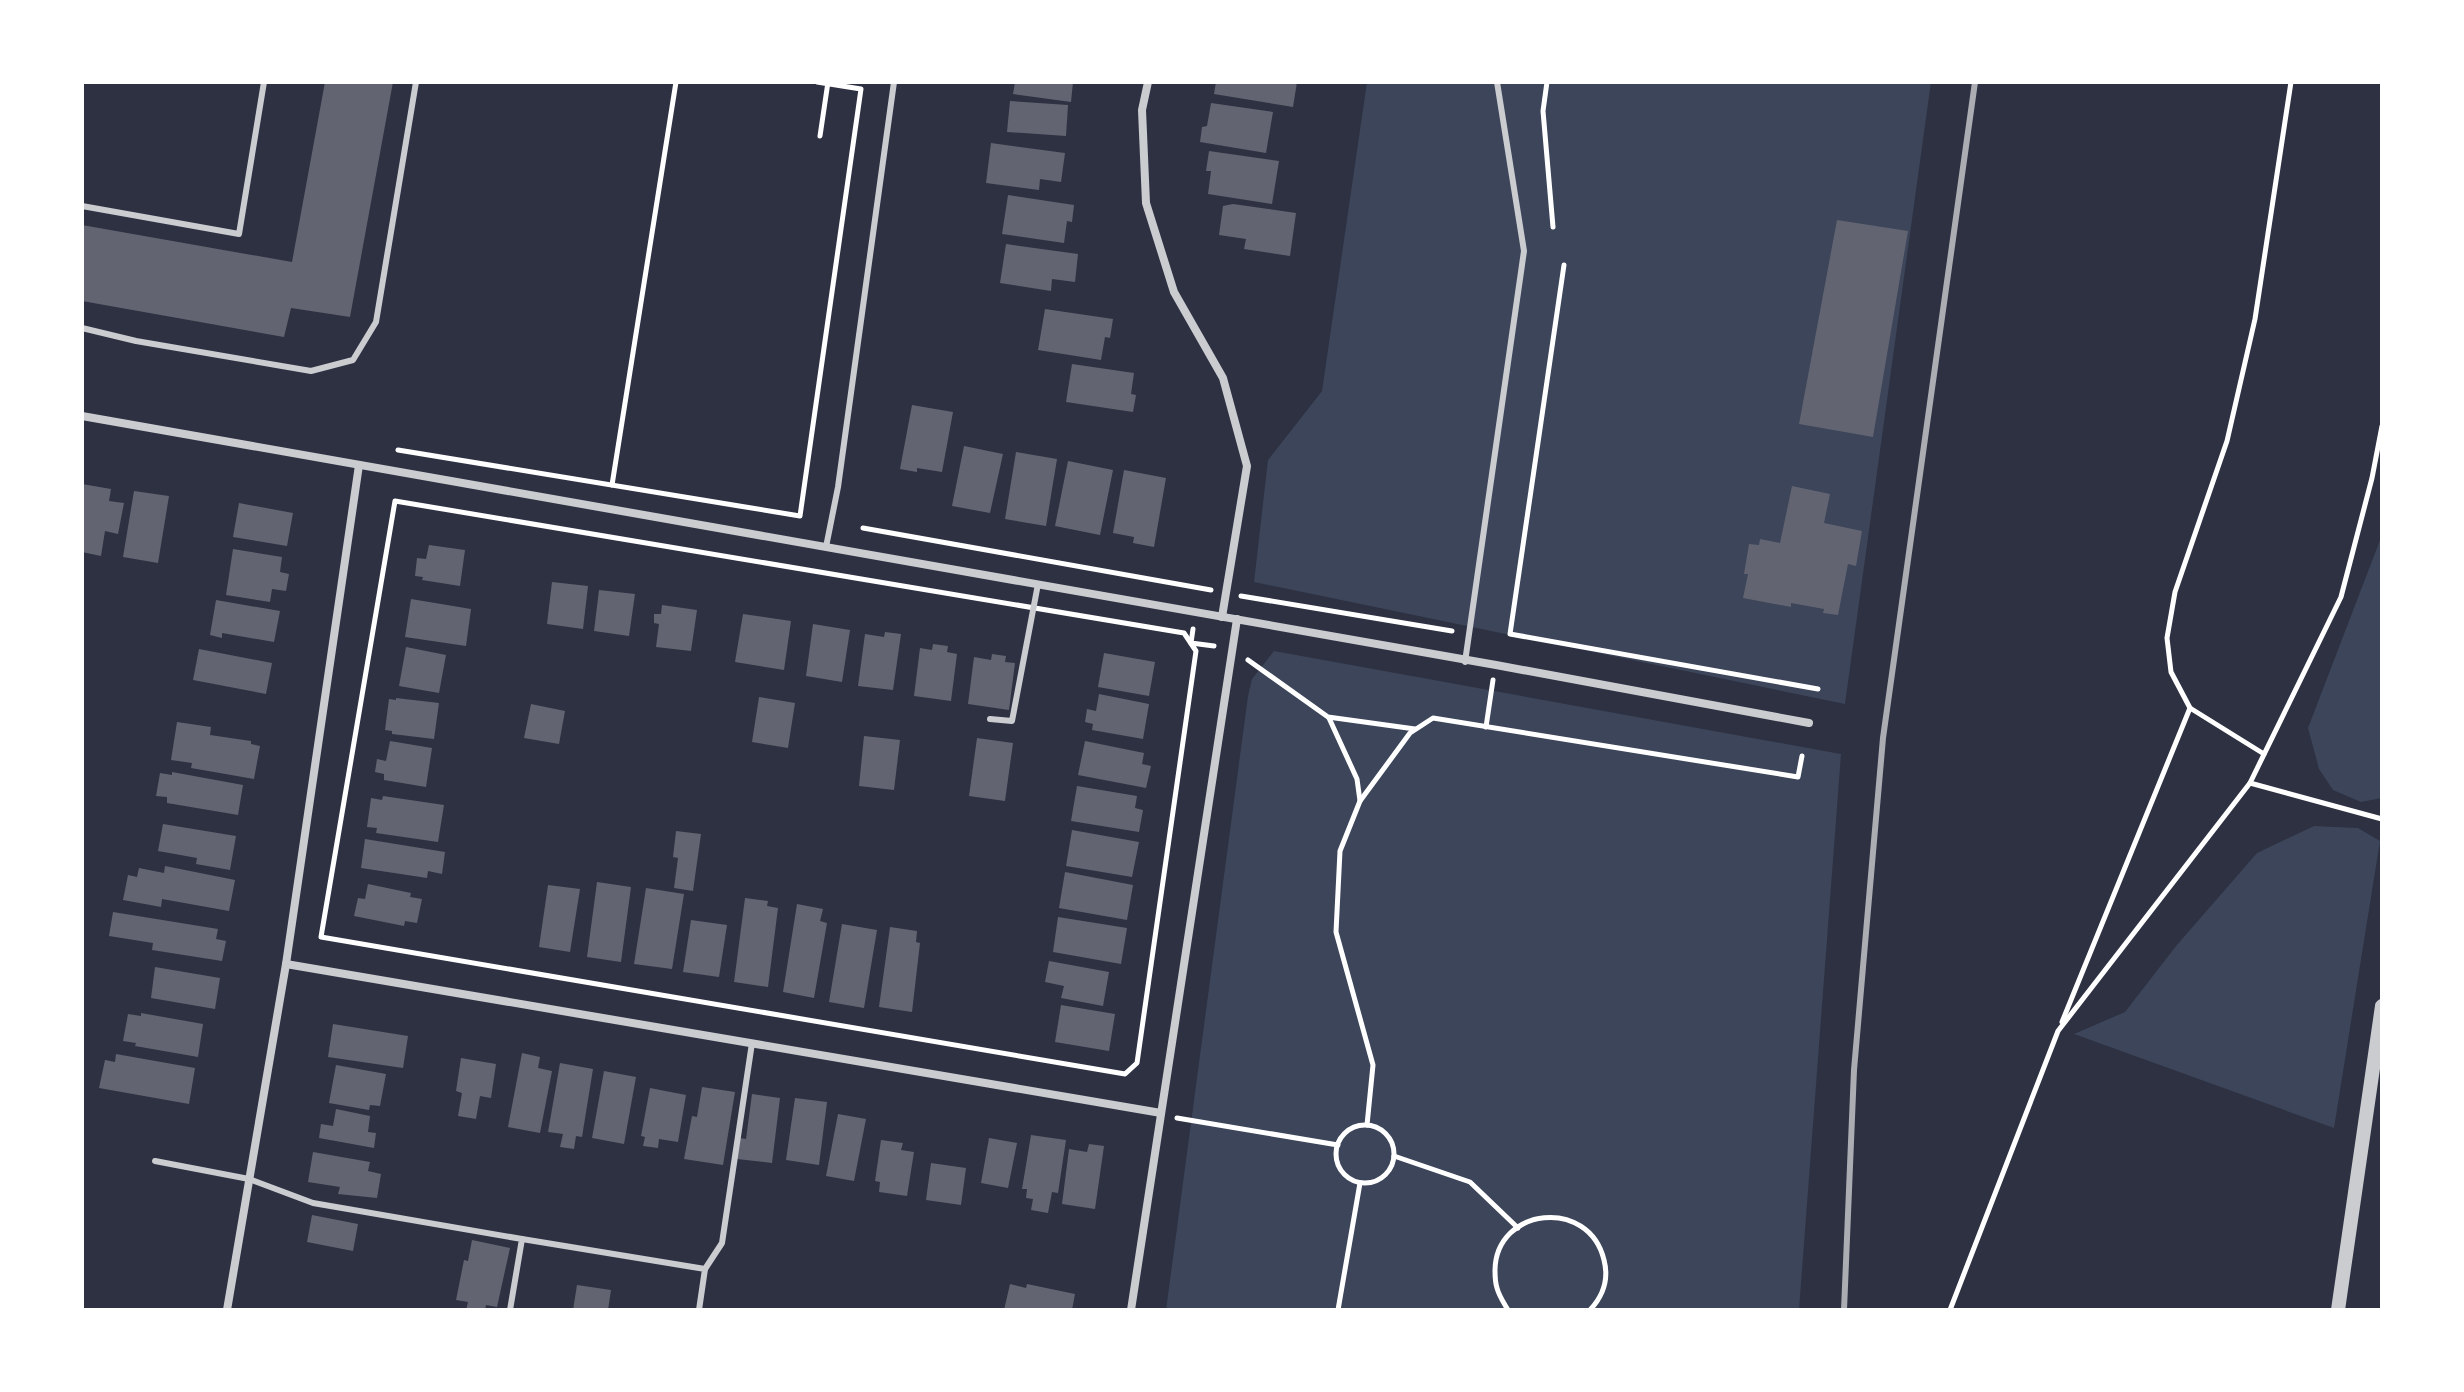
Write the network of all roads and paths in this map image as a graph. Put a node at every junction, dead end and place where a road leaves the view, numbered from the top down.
1 (264, 82) edge
2 (416, 82) edge
3 (676, 82) edge
4 (817, 82) edge
5 (894, 82) edge
6 (1148, 82) edge
7 (1497, 82) edge
8 (1547, 82) edge
9 (2291, 82) edge
10 (828, 83) edge
11 (820, 136) dead end
12 (82, 206) edge
13 (1553, 227) dead end
14 (1564, 265) dead end
15 (82, 328) edge
16 (82, 416) edge
17 (2382, 426) edge
18 (384, 447) dead end
19 (359, 465) junction
20 (612, 485) junction
21 (863, 528) dead end
22 (826, 547) junction
23 (1038, 584) junction
24 (1225, 593) junction
25 (1034, 608) junction
26 (1222, 617) junction
27 (1237, 619) junction
28 (1469, 634) junction
29 (1232, 648) junction
30 (1465, 662) junction
31 (1496, 665) junction
32 (1818, 689) dead end
33 (2190, 708) junction
34 (1328, 717) junction
35 (990, 719) dead end
36 (1809, 723) dead end
37 (1486, 727) junction
38 (1416, 729) junction
39 (2264, 754) junction
40 (1802, 756) dead end
41 (2250, 783) junction
42 (1360, 801) junction
43 (2382, 819) edge
44 (286, 964) junction
45 (2382, 1006) edge
46 (2058, 1031) junction
47 (752, 1043) junction
48 (1161, 1113) junction
49 (1367, 1125) junction
50 (1338, 1145) junction
51 (1394, 1156) junction
52 (155, 1161) dead end
53 (249, 1179) junction
54 (1360, 1183) junction
55 (1518, 1228) junction
56 (522, 1239) junction
57 (705, 1269) junction
58 (227, 1310) edge
59 (510, 1310) edge
60 (699, 1310) edge
61 (1131, 1310) edge
62 (1338, 1310) edge
63 (1508, 1310) edge
64 (1590, 1310) edge
65 (1950, 1310) edge
66 (2338, 1310) edge

1 - 12 lane
2 - 15 lane
3 - 20 path
4 - 10 path
5 - 22 lane
6 - 24 street
7 - 28 lane
8 - 13 path
9 - 33 path
10 - 11 path
10 - 20 path
14 - 32 path
16 - 19 street
17 - 39 path
18 - 20 path
19 - 22 street
19 - 44 street
21 - 24 path
22 - 23 street
23 - 25 lane
23 - 26 street
24 - 26 street
24 - 28 path
25 - 25 path
25 - 35 lane
26 - 27 street
27 - 29 street
27 - 30 street
28 - 30 lane
29 - 34 path
29 - 48 street
30 - 31 street
31 - 36 street
31 - 37 path
33 - 39 path
33 - 46 path
34 - 38 path
34 - 42 path
37 - 38 path
37 - 40 path
38 - 42 path
39 - 41 path
41 - 43 path
41 - 46 path
42 - 49 path
44 - 47 street
44 - 53 street
45 - 66 street
46 - 65 path
47 - 48 street
47 - 57 lane
48 - 50 path
48 - 61 street
49 - 50 path
49 - 51 path
50 - 54 path
51 - 54 path
51 - 55 path
52 - 53 lane
53 - 56 lane
53 - 58 street
54 - 62 path
55 - 63 path
55 - 64 path
56 - 57 lane
56 - 59 lane
57 - 60 lane

